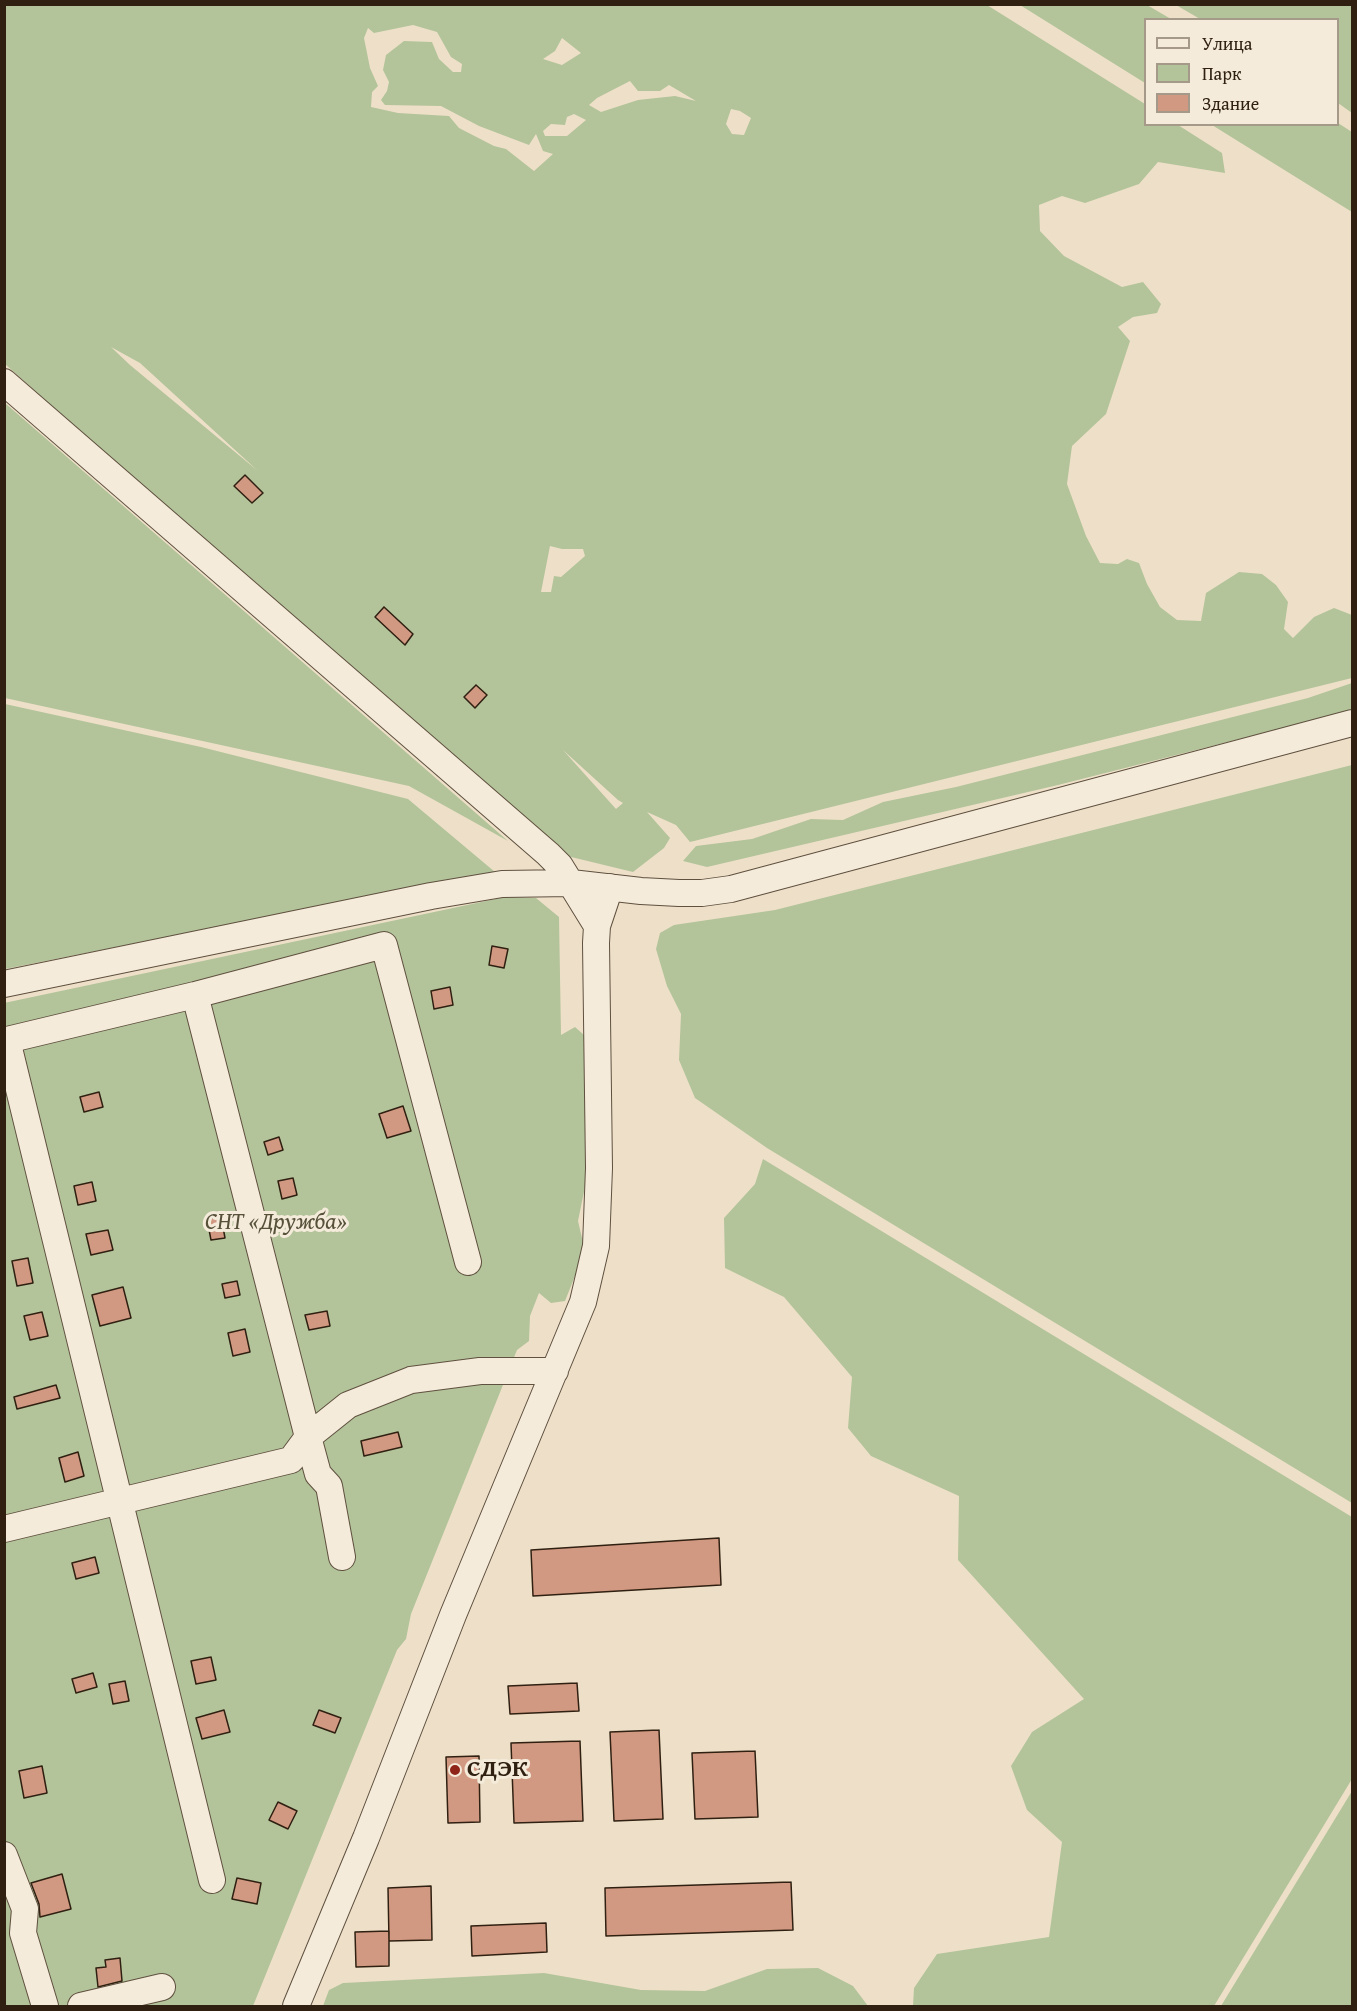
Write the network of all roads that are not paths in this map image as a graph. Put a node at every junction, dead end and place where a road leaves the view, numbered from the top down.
1 (4, 382) edge
2 (1353, 723) edge
3 (571, 883) junction
4 (610, 887) junction
5 (597, 926) junction
6 (4, 984) edge
7 (195, 995) junction
8 (468, 1262) dead end
9 (555, 1371) junction
10 (308, 1437) junction
11 (119, 1501) junction
12 (4, 1529) edge
13 (342, 1557) dead end
14 (4, 1854) edge
15 (212, 1880) dead end
16 (162, 1987) dead end
17 (45, 2007) edge
18 (81, 2007) edge
19 (296, 2007) edge

1 - 3 street
2 - 4 street
3 - 4 street
3 - 5 street
3 - 6 street
4 - 5 street
5 - 9 street
7 - 8 street
7 - 10 street
7 - 11 street
9 - 10 street
9 - 19 street
10 - 11 street
10 - 13 street
11 - 12 street
11 - 15 street
14 - 17 street
16 - 18 street

